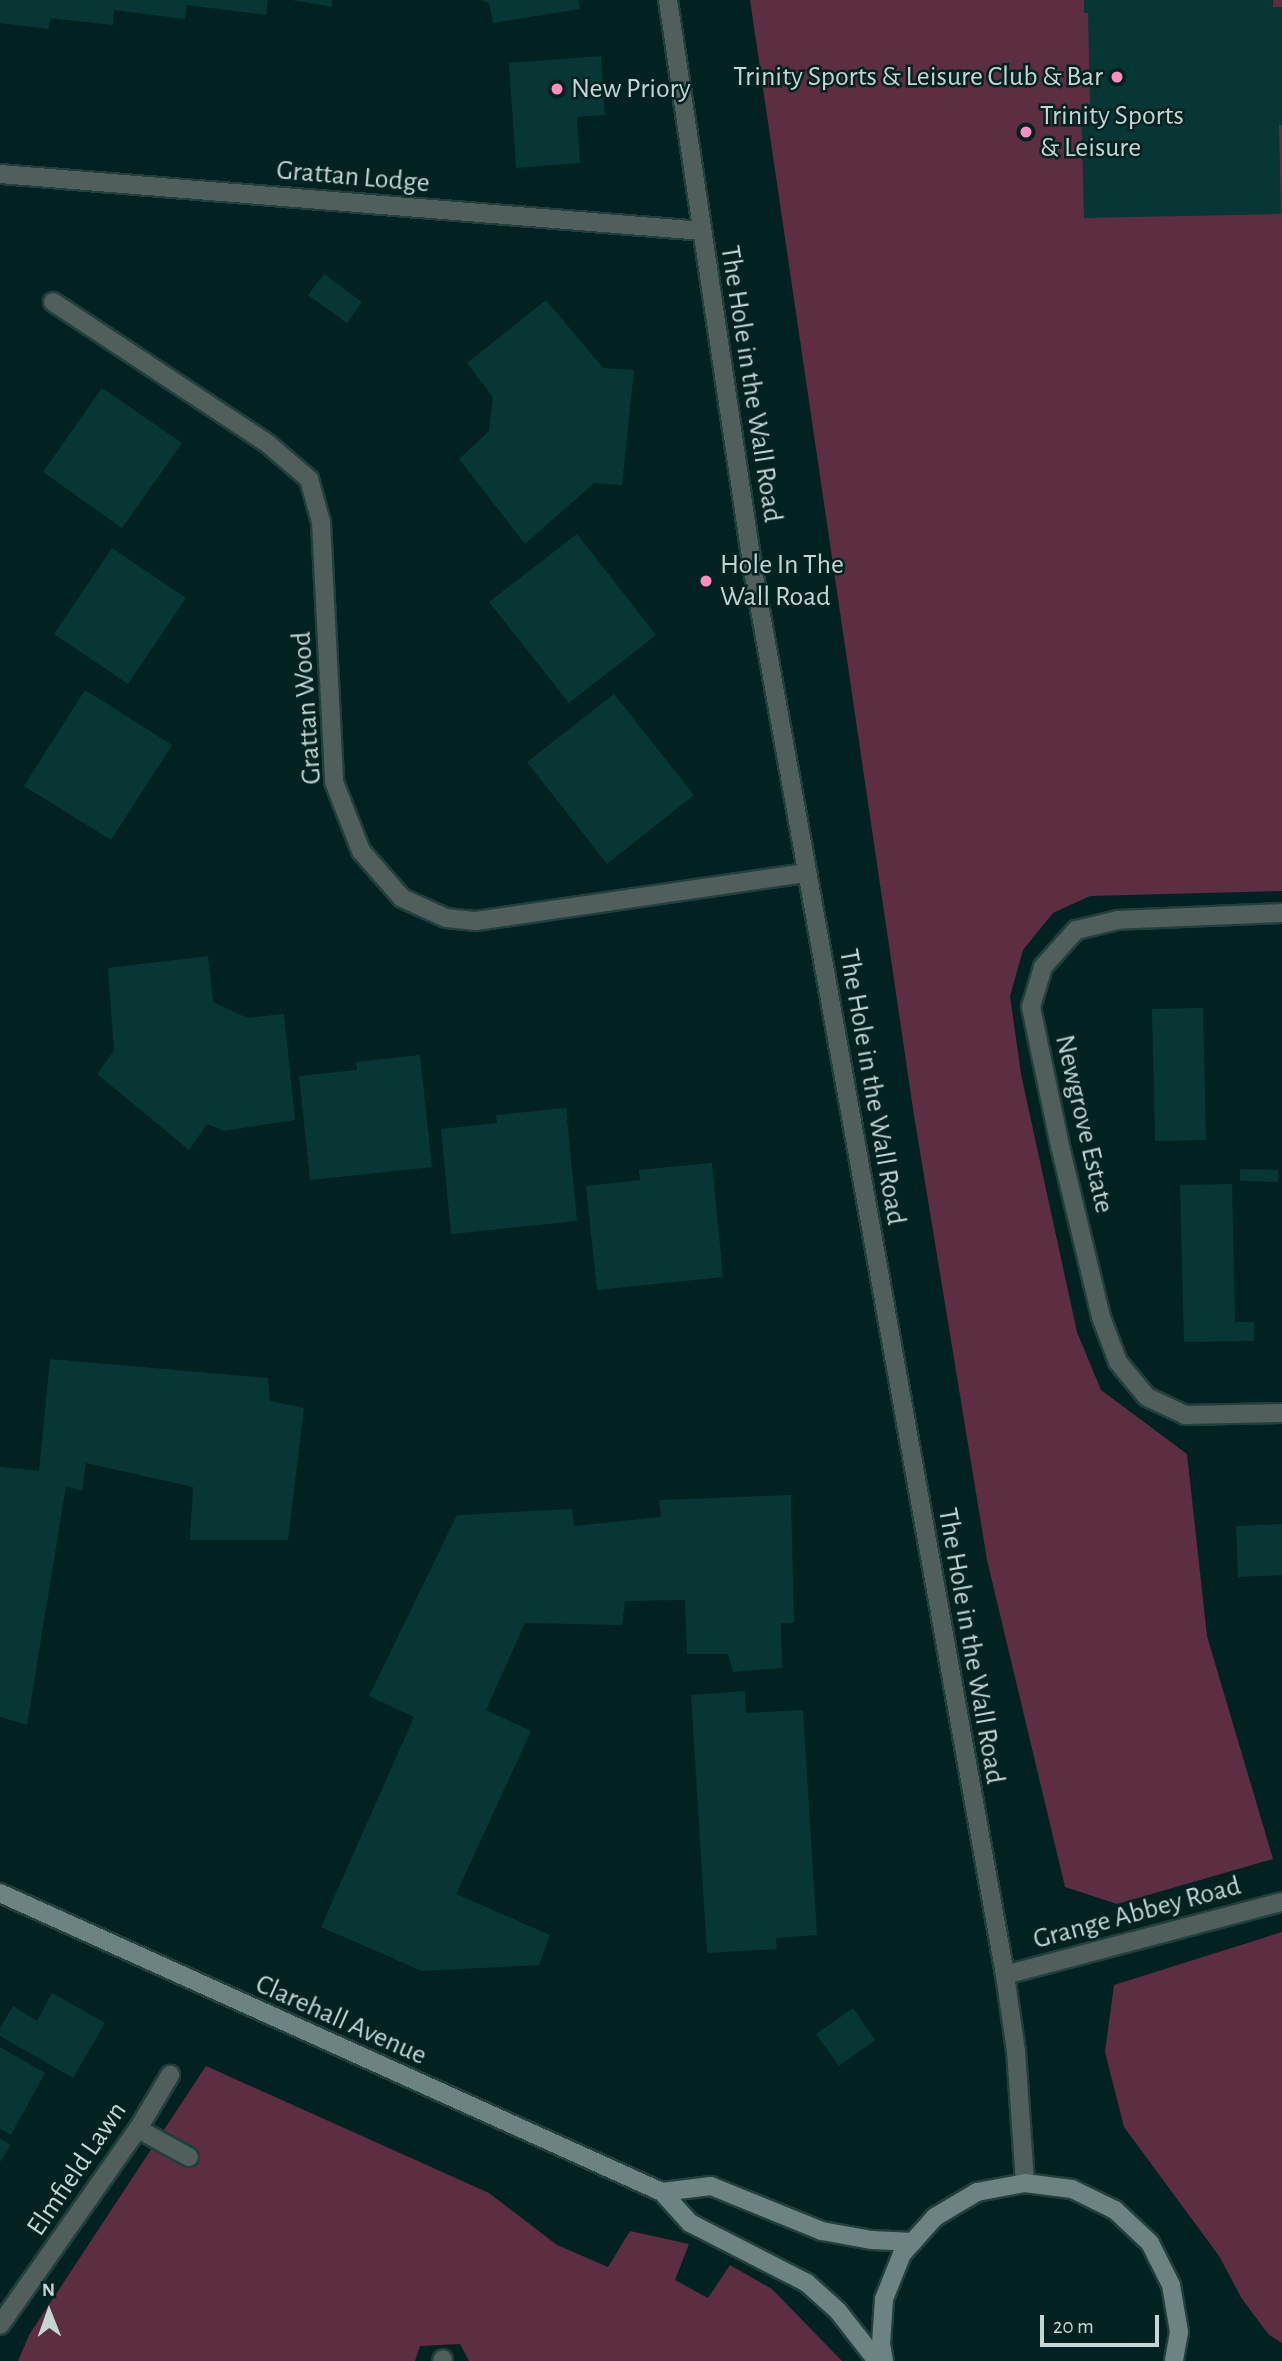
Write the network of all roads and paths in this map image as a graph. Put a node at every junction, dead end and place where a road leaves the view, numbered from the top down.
1 (667, 0) edge
2 (0, 174) edge
3 (702, 232) junction
4 (52, 302) dead end
5 (807, 873) junction
6 (1282, 913) edge
7 (1282, 1413) edge
8 (0, 1893) edge
9 (1282, 1902) edge
10 (1005, 1975) junction
11 (170, 2075) dead end
12 (138, 2129) junction
13 (189, 2157) dead end
14 (1025, 2183) junction
15 (662, 2192) junction
16 (913, 2242) junction
17 (0, 2325) edge
18 (877, 2361) edge
19 (884, 2361) edge
20 (1174, 2361) edge

1 - 3 street, The Hole in the Wall Road
2 - 3 street, Grattan Lodge
3 - 5 street, The Hole in the Wall Road
4 - 5 street, Grattan Wood
5 - 10 street, The Hole in the Wall Road
6 - 7 street, Newgrove Estate
8 - 15 main road, Clarehall Avenue
9 - 10 street, Grange Abbey Road
10 - 14 street, The Hole in the Wall Road
11 - 12 street, Elmfield Lawn
12 - 13 street
12 - 17 street, Elmfield Lawn
14 - 16 main road
14 - 20 main road
15 - 16 main road
15 - 18 main road, Clarehall Avenue
16 - 19 main road

